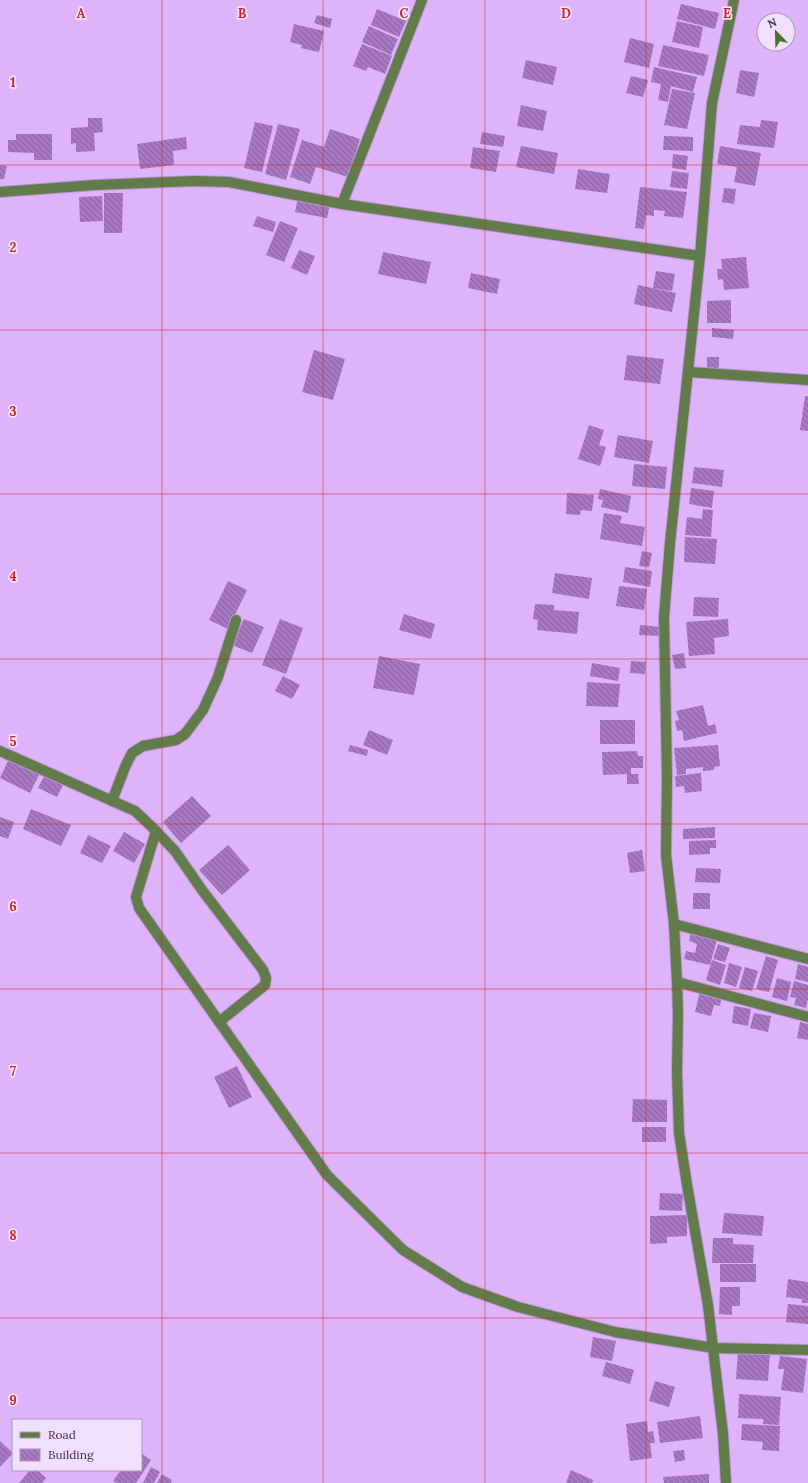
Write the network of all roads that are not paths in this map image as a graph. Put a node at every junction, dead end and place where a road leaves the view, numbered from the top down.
1 (422, 0) edge
2 (734, 0) edge
3 (0, 192) edge
4 (342, 204) junction
5 (700, 256) junction
6 (689, 372) junction
7 (808, 380) edge
8 (236, 620) dead end
9 (0, 751) edge
10 (112, 801) junction
11 (156, 831) junction
12 (674, 924) junction
13 (808, 959) edge
14 (677, 982) junction
15 (808, 1017) edge
16 (219, 1022) junction
17 (714, 1348) junction
18 (808, 1350) edge
19 (726, 1483) edge

1 - 4 street
2 - 5 street
3 - 4 street
4 - 5 street
5 - 6 street
6 - 7 street
6 - 12 street
8 - 10 street
9 - 10 street
10 - 11 street
11 - 16 street
11 - 16 street
12 - 13 street
12 - 14 street
14 - 15 street
14 - 17 street
16 - 17 street
17 - 18 street
17 - 19 street

